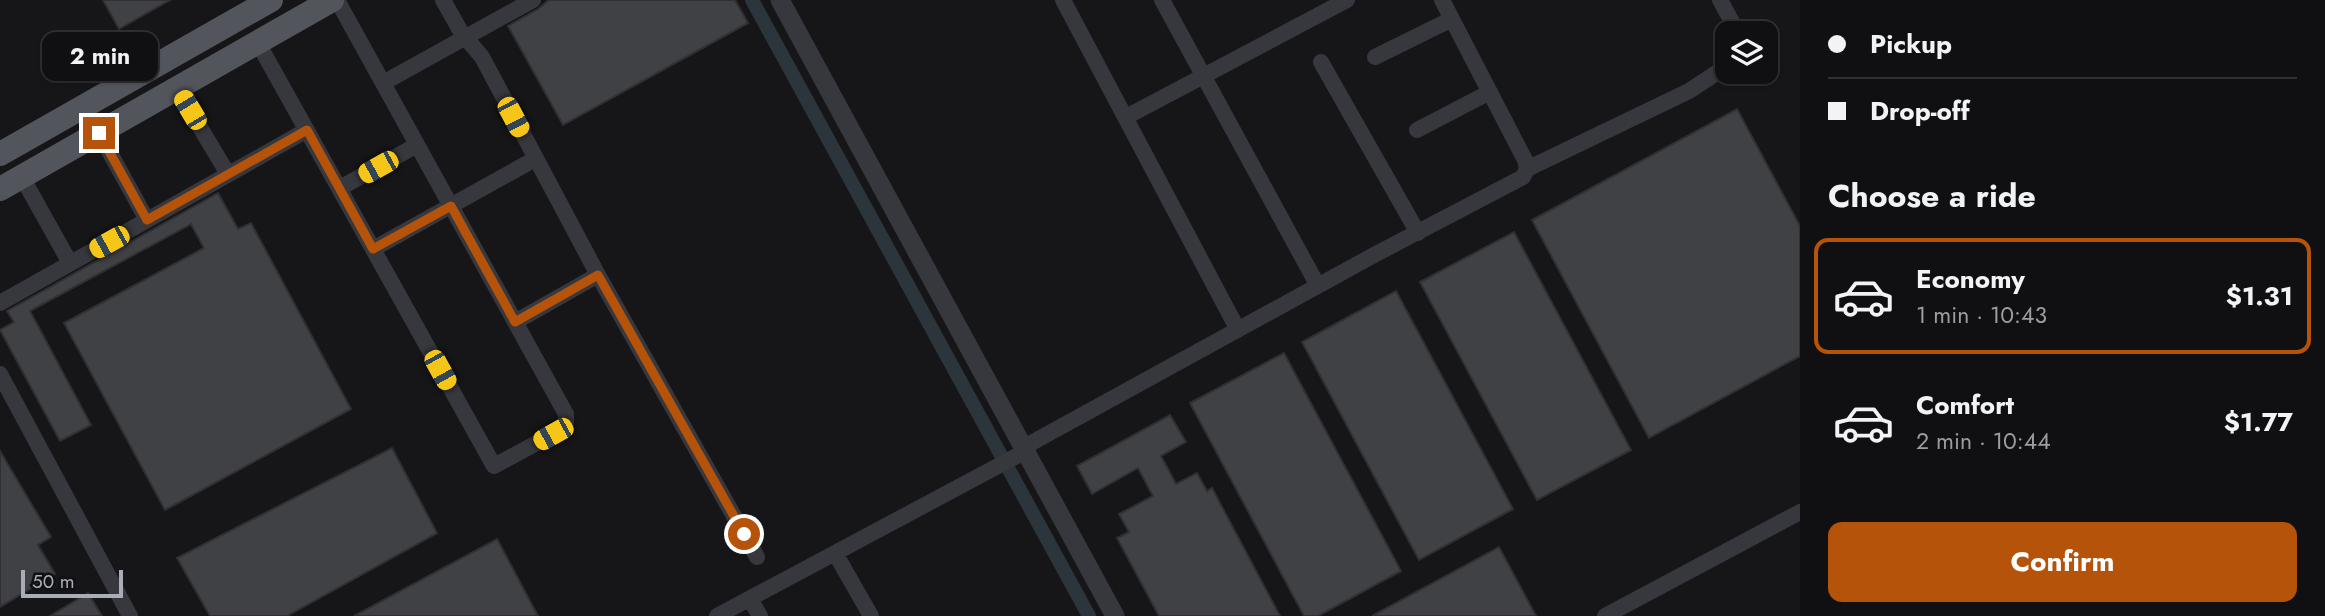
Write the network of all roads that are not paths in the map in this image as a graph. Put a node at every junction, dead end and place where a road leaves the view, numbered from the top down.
1 (271, 0) edge
2 (335, 0) edge
3 (443, 0) edge
4 (533, 0) edge
5 (780, 0) edge
6 (1063, 0) edge
7 (1163, 0) edge
8 (1347, 0) edge
9 (1442, 0) edge
10 (1720, 0) edge
11 (1451, 19) junction
12 (1731, 21) edge
13 (466, 37) junction
14 (258, 43) junction
15 (1375, 57) dead end
16 (1321, 62) dead end
17 (1715, 74) edge
18 (1204, 75) junction
19 (383, 83) junction
20 (177, 89) junction
21 (1490, 92) junction
22 (1126, 117) junction
23 (307, 130) junction
24 (1417, 130) dead end
25 (99, 133) junction
26 (417, 145) junction
27 (0, 154) edge
28 (535, 159) junction
29 (1527, 169) junction
30 (228, 174) junction
31 (22, 177) junction
32 (340, 188) junction
33 (0, 190) edge
34 (451, 206) junction
35 (147, 220) junction
36 (1418, 233) junction
37 (373, 249) junction
38 (70, 263) junction
39 (598, 275) junction
40 (1318, 286) junction
41 (0, 303) edge
42 (515, 322) junction
43 (1238, 330) junction
44 (0, 374) edge
45 (1017, 455) junction
46 (1800, 512) edge
47 (835, 553) junction
48 (757, 557) dead end
49 (750, 599) junction
50 (130, 616) edge
51 (717, 616) edge
52 (760, 616) edge
53 (871, 616) edge
54 (1115, 616) edge
55 (1605, 616) edge

1 - 27 main road
2 - 14 main road
2 - 19 street
3 - 13 street
4 - 13 street
5 - 45 street
6 - 22 street
7 - 18 street
8 - 18 street
9 - 11 street
10 - 12 street
11 - 15 street
11 - 21 street
13 - 19 street
13 - 28 street
14 - 20 main road
14 - 23 street
16 - 36 street
17 - 29 street
18 - 22 street
18 - 40 street
19 - 26 street
20 - 25 main road
20 - 30 street
21 - 24 street
21 - 29 street
22 - 43 street
23 - 30 street
23 - 32 street
25 - 31 main road
25 - 35 street
26 - 32 street
26 - 34 street
28 - 34 street
28 - 39 street
29 - 36 street
30 - 35 street
31 - 33 main road
31 - 38 street
32 - 37 street
34 - 37 street
34 - 42 street
35 - 38 street
36 - 40 street
37 - 42 street
38 - 41 street
39 - 42 street
39 - 48 street
40 - 43 street
43 - 45 street
44 - 50 street
45 - 47 street
45 - 54 street
46 - 55 street
47 - 49 street
47 - 53 street
49 - 51 street
49 - 52 street

